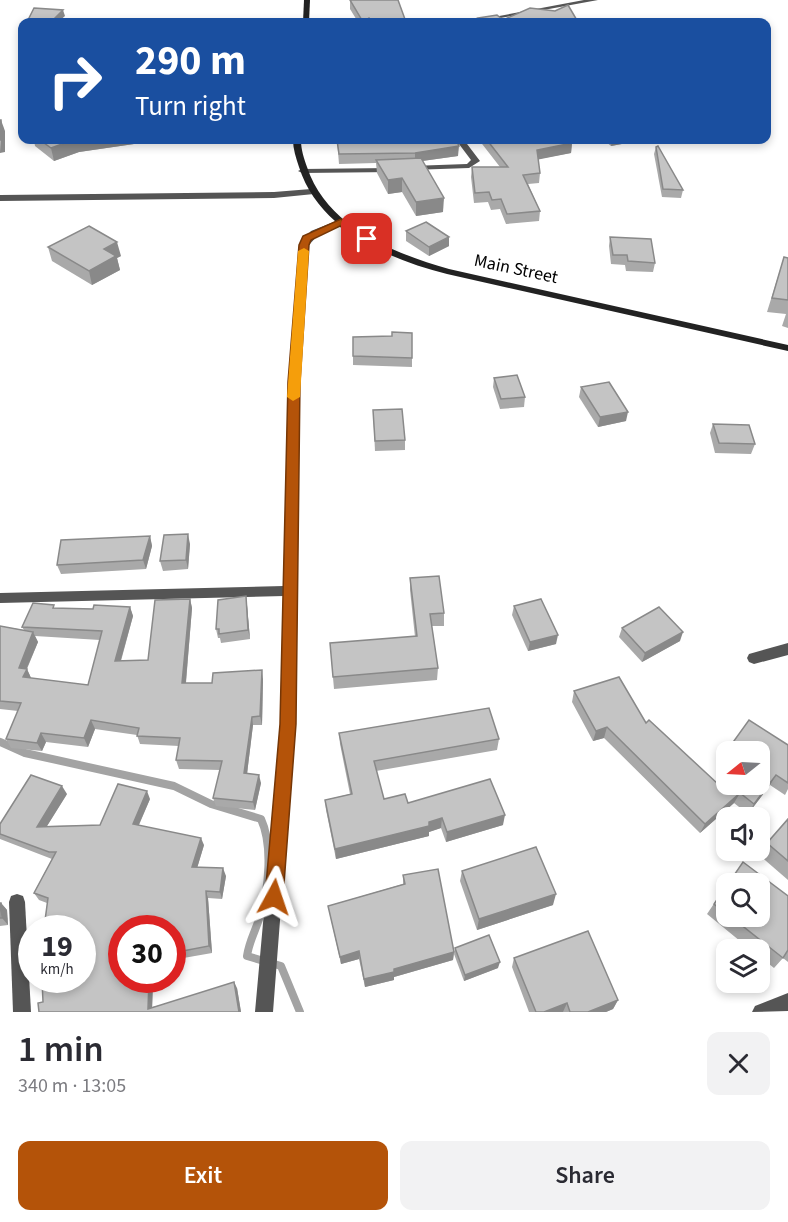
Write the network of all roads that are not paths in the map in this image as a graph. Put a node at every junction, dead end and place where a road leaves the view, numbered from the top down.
1 (307, 0) edge
2 (595, 0) edge
3 (306, 18) edge
4 (493, 18) edge
5 (298, 144) edge
6 (463, 144) edge
7 (302, 171) junction
8 (311, 192) junction
9 (0, 198) edge
10 (341, 222) junction
11 (788, 348) edge
12 (290, 591) junction
13 (0, 598) edge
14 (788, 649) edge
15 (754, 658) dead end
16 (17, 902) dead end
17 (788, 1002) edge
18 (22, 1012) edge
19 (264, 1012) edge
20 (761, 1012) edge

1 - 3 main road
2 - 4 street
5 - 7 main road, Main Street
6 - 7 street
7 - 8 main road, Main Street
8 - 9 street
8 - 10 main road, Main Street
10 - 11 main road, Main Street
10 - 12 street
12 - 13 street
12 - 19 street
14 - 15 street
16 - 18 street
17 - 20 street

